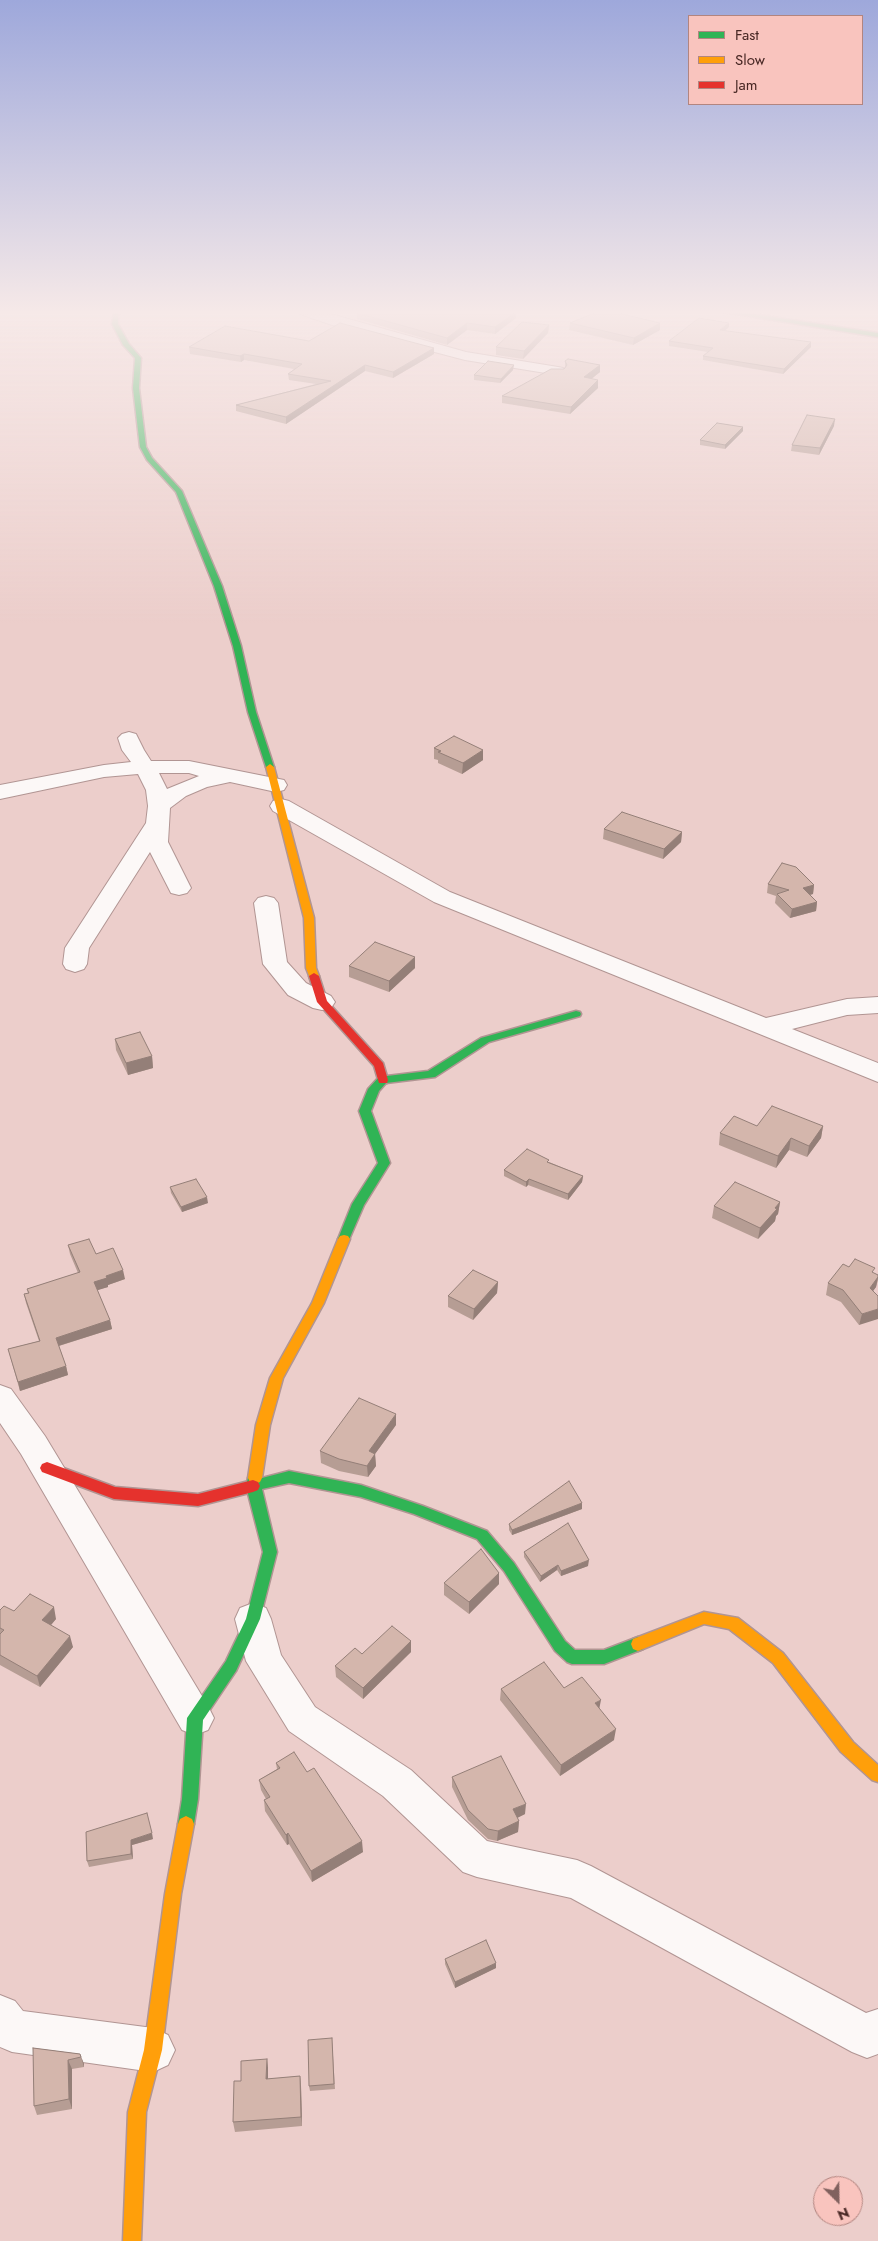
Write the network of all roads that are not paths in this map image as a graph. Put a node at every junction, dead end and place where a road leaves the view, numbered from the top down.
1 (139, 416) edge
2 (129, 738) dead end
3 (146, 767) junction
4 (229, 775) junction
5 (0, 792) edge
6 (279, 795) junction
7 (158, 814) junction
8 (179, 888) dead end
9 (266, 903) dead end
10 (75, 964) dead end
11 (322, 1002) junction
12 (878, 1005) edge
13 (576, 1014) dead end
14 (764, 1026) junction
15 (878, 1073) edge
16 (383, 1080) junction
17 (0, 1398) edge
18 (47, 1468) junction
19 (254, 1486) junction
20 (252, 1619) junction
21 (194, 1718) junction
22 (878, 1775) edge
23 (0, 2016) edge
24 (878, 2030) edge
25 (153, 2050) junction
26 (132, 2241) edge

1 - 6 main road
2 - 3 street
3 - 4 street
3 - 5 street
3 - 7 street
4 - 6 street
4 - 7 street
6 - 11 main road
6 - 14 street
7 - 8 street
7 - 10 street
9 - 11 street
11 - 16 main road
12 - 14 street
13 - 16 main road
14 - 15 street
16 - 19 main road
17 - 18 street
18 - 19 main road
18 - 21 street
19 - 20 main road
19 - 22 main road
20 - 21 main road
20 - 24 street
21 - 25 main road
23 - 25 street
25 - 26 main road

